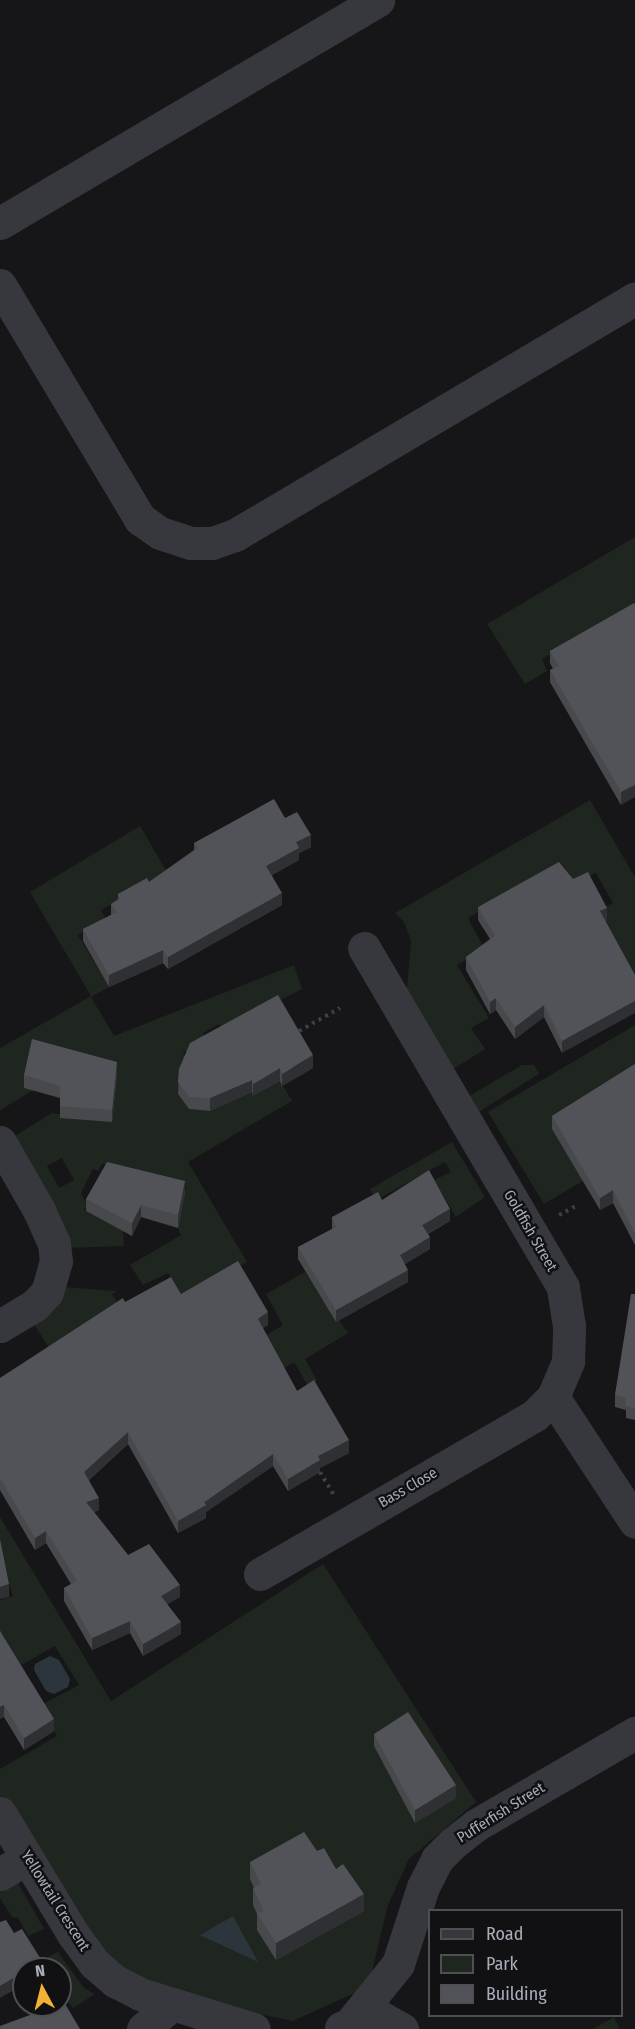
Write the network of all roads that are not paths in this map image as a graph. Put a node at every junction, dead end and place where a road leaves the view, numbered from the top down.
1 (378, 0) edge
2 (0, 223) edge
3 (0, 285) edge
4 (635, 298) edge
5 (364, 948) dead end
6 (0, 1142) edge
7 (0, 1326) edge
8 (552, 1397) junction
9 (635, 1522) edge
10 (260, 1574) dead end
11 (635, 1733) edge
12 (0, 1813) edge
13 (14, 1866) edge
14 (398, 1964) junction
15 (173, 2004) junction
16 (346, 2025) edge
17 (143, 2029) edge
18 (254, 2029) edge
19 (402, 2029) edge
20 (408, 2029) edge

1 - 2 street
3 - 4 street
5 - 8 street, Goldfish Street
6 - 7 street
8 - 9 street
8 - 10 street, Bass Close
11 - 14 street, Pufferfish Street
12 - 13 street, Yellowtail Crescent
13 - 15 street, Yellowtail Crescent
14 - 16 street, Pufferfish Street
14 - 20 street, Pufferfish Street
15 - 17 street
15 - 18 street, Yellowtail Crescent
16 - 19 street, Pufferfish Street

